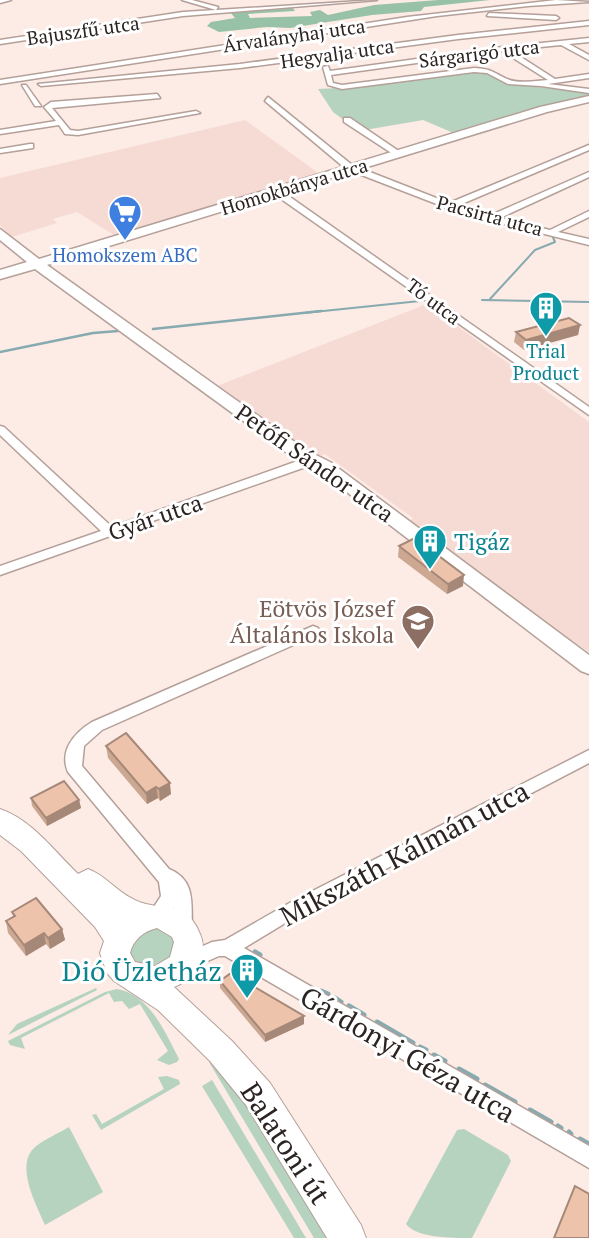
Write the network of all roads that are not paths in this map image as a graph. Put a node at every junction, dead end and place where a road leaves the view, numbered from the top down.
1 (8, 0) edge
2 (185, 0) edge
3 (374, 0) edge
4 (537, 0) edge
5 (589, 0) edge
6 (0, 1) edge
7 (553, 1) edge
8 (227, 11) junction
9 (460, 13) junction
10 (589, 21) edge
11 (530, 28) junction
12 (589, 40) edge
13 (0, 42) edge
14 (562, 43) junction
15 (502, 49) junction
16 (324, 55) junction
17 (589, 58) edge
18 (327, 74) junction
19 (589, 76) edge
20 (552, 79) junction
21 (0, 82) edge
22 (540, 84) junction
23 (24, 86) junction
24 (0, 88) edge
25 (589, 91) edge
26 (157, 96) dead end
27 (268, 99) dead end
28 (589, 99) edge
29 (38, 104) dead end
30 (196, 113) dead end
31 (347, 120) dead end
32 (60, 123) junction
33 (0, 132) edge
34 (30, 146) dead end
35 (589, 147) edge
36 (1, 150) edge
37 (399, 154) junction
38 (353, 168) junction
39 (589, 174) edge
40 (277, 192) junction
41 (447, 206) junction
42 (589, 214) edge
43 (490, 219) junction
44 (553, 231) junction
45 (0, 233) edge
46 (589, 242) edge
47 (37, 264) junction
48 (0, 275) edge
49 (589, 412) edge
50 (0, 429) edge
51 (310, 461) junction
52 (110, 532) junction
53 (0, 571) edge
54 (313, 631) dead end
55 (589, 666) edge
56 (589, 756) edge
57 (0, 820) edge
58 (31, 842) junction
59 (163, 874) junction
60 (169, 923) junction
61 (118, 938) junction
62 (223, 948) junction
63 (181, 967) junction
64 (137, 978) junction
65 (221, 1051) junction
66 (589, 1158) edge
67 (348, 1238) edge

1 - 6 street
2 - 8 street
3 - 8 street, Bajuszfű utca
4 - 7 street
5 - 7 street, Árvalányhaj utca
7 - 9 street, Árvalányhaj utca
8 - 13 street, Bajuszfű utca
9 - 10 street
9 - 21 street, Árvalányhaj utca
10 - 11 street, Hegyalja utca
11 - 14 street
11 - 16 street, Hegyalja utca
12 - 14 street, Sárgarigó utca
14 - 15 street, Sárgarigó utca
14 - 17 street
15 - 18 street, Sárgarigó utca
15 - 20 street
16 - 18 street
16 - 23 street, Hegyalja utca
18 - 22 street
19 - 20 street
20 - 22 street
22 - 25 street
23 - 24 street, Hegyalja utca
23 - 29 street
26 - 32 street
27 - 38 street, Pacsirta utca
28 - 37 street, Homokbánya utca
30 - 32 street
31 - 37 street
32 - 33 street
34 - 36 street
35 - 41 street
37 - 38 street, Homokbánya utca
38 - 40 street, Homokbánya utca
38 - 41 street, Pacsirta utca
39 - 43 street
40 - 47 street, Homokbánya utca
40 - 49 street, Tó utca
41 - 43 street, Pacsirta utca
42 - 44 street
43 - 44 street, Pacsirta utca
44 - 46 street, Pacsirta utca
45 - 47 street, Petőfi Sándor utca
47 - 48 street, Homokbánya utca
47 - 51 street, Petőfi Sándor utca
50 - 52 street
51 - 52 street, Gyár utca
51 - 55 street, Petőfi Sándor utca
52 - 53 street, Gyár utca
54 - 59 street
56 - 62 street, Mikszáth Kálmán utca
57 - 58 main road
58 - 60 main road
58 - 61 main road
59 - 60 street
59 - 60 street
60 - 61 main road
60 - 62 street
60 - 63 main road
61 - 64 main road
62 - 63 street, Mikszáth Kálmán utca
62 - 66 street, Gárdonyi Géza utca
63 - 64 main road
63 - 65 main road, Balatoni út
64 - 65 main road, Balatoni út
65 - 67 main road, Balatoni út

